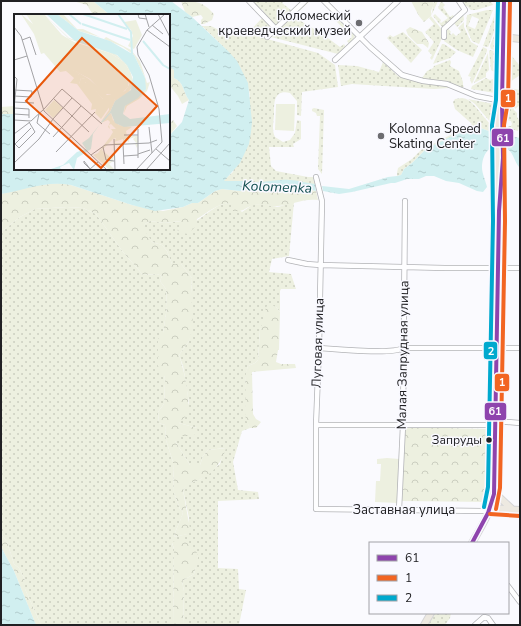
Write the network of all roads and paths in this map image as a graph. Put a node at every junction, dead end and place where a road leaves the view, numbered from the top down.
1 (249, 1) edge
2 (305, 1) edge
3 (324, 1) edge
4 (398, 1) edge
5 (459, 1) edge
6 (504, 1) edge
7 (276, 29) junction
8 (266, 37) dead end
9 (360, 37) junction
10 (444, 37) dead end
11 (504, 37) junction
12 (520, 39) edge
13 (335, 60) dead end
14 (464, 94) dead end
15 (476, 96) junction
16 (502, 101) junction
17 (316, 177) dead end
18 (405, 201) dead end
19 (288, 260) dead end
20 (320, 265) junction
21 (404, 266) junction
22 (498, 267) junction
23 (520, 268) edge
24 (496, 347) junction
25 (319, 348) junction
26 (403, 348) junction
27 (520, 348) edge
28 (495, 423) junction
29 (520, 423) edge
30 (316, 425) junction
31 (403, 425) junction
32 (494, 488) junction
33 (490, 508) junction
34 (316, 509) joint
35 (505, 509) junction
36 (399, 510) junction
37 (517, 510) edge
38 (486, 519) junction
39 (473, 542) edge
40 (509, 587) edge
41 (520, 602) edge
42 (430, 614) edge
43 (424, 625) edge
44 (475, 625) edge
45 (493, 625) edge

1 - 7 street
2 - 7 street
3 - 9 street
4 - 9 street
5 - 10 street
6 - 11 main road
7 - 8 street
9 - 13 street
9 - 15 street
11 - 12 main road
11 - 16 main road
14 - 15 street
15 - 16 street
16 - 22 main road
17 - 20 street, Луговая улица
18 - 21 street, Малая Запрудная улица
19 - 20 street
20 - 21 street
20 - 25 street, Луговая улица
21 - 22 street
21 - 26 street, Малая Запрудная улица
22 - 23 street
22 - 24 main road
24 - 26 street
24 - 27 street
24 - 28 main road
25 - 26 street
25 - 30 street, Луговая улица
26 - 31 street, Малая Запрудная улица
28 - 29 street
28 - 31 street
28 - 32 main road
30 - 31 street
30 - 34 street, Луговая улица
31 - 36 street, Малая Запрудная улица
32 - 33 main road
32 - 37 main road
33 - 35 main road
33 - 36 street, Заставная улица
33 - 38 main road
34 - 36 street, Заставная улица
35 - 37 main road
35 - 38 main road
38 - 39 main road
40 - 41 street
42 - 43 main road
44 - 45 street

